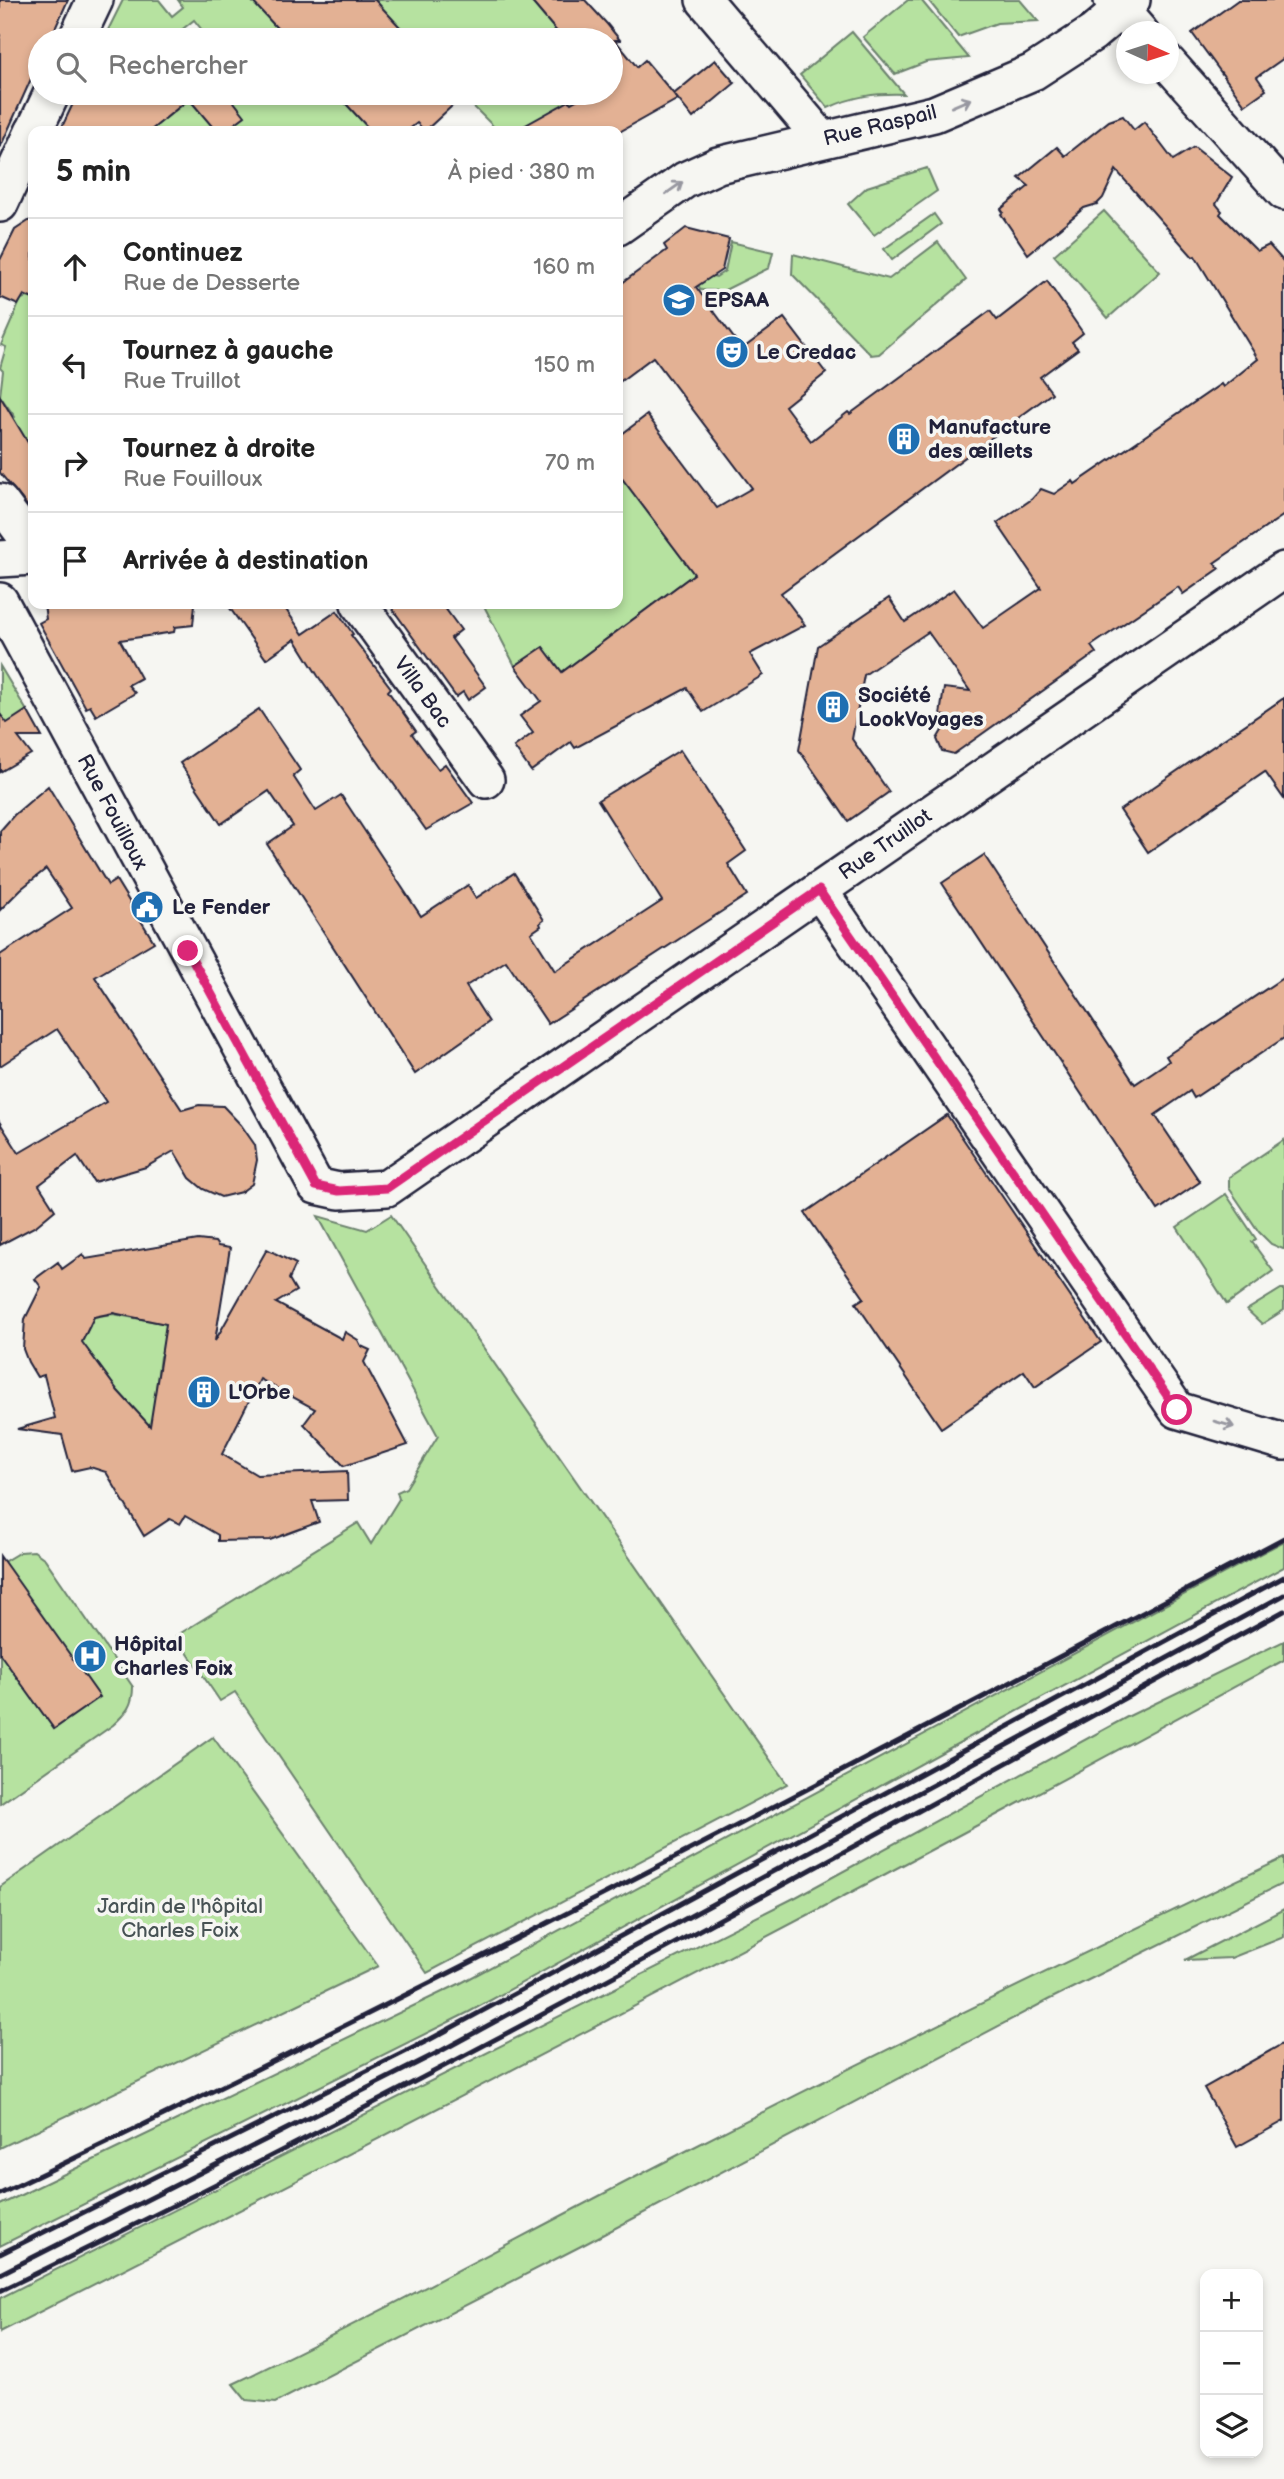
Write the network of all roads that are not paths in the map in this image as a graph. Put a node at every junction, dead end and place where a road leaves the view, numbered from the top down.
1 (95, 0) edge
2 (711, 8) edge
3 (1126, 10) edge
4 (82, 28) edge
5 (1179, 75) edge
6 (46, 105) edge
7 (37, 126) edge
8 (822, 139) junction
9 (28, 145) edge
10 (1284, 192) edge
11 (0, 204) edge
12 (623, 223) edge
13 (0, 502) edge
14 (28, 544) edge
15 (28, 552) edge
16 (0, 559) edge
17 (1284, 570) edge
18 (0, 601) edge
19 (363, 609) edge
20 (486, 780) dead end
21 (819, 890) junction
22 (339, 1191) joint
23 (1284, 1442) edge

1 - 4 street
2 - 8 street
8 -> 3 street, Rue Raspail
5 - 10 street
6 - 7 street
12 -> 8 street, Rue Raspail
9 - 11 street
13 - 14 street
15 - 16 street
17 - 21 street, Rue Truillot
18 - 22 street, Rue Fouilloux
19 - 20 street, Villa Bac
21 - 22 street, Rue Truillot
21 -> 23 street

